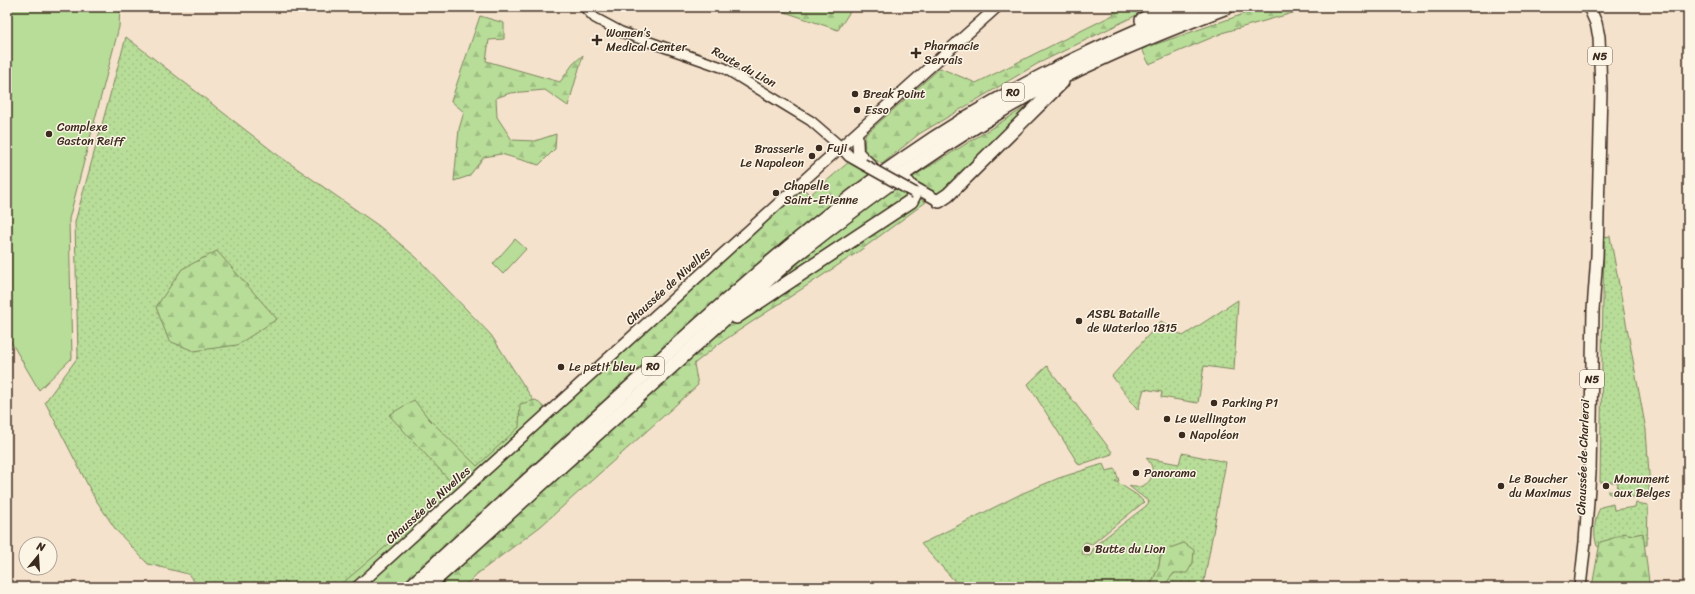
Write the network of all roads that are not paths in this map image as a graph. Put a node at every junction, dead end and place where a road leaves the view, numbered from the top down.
1 (584, 7) edge
2 (998, 7) edge
3 (1165, 7) edge
4 (1194, 7) edge
5 (1227, 7) edge
6 (1589, 7) edge
7 (1597, 7) edge
8 (1596, 23) junction
9 (1124, 36) junction
10 (1069, 75) junction
11 (857, 133) junction
12 (841, 147) junction
13 (867, 164) junction
14 (912, 188) junction
15 (939, 201) joint
16 (1597, 256) junction
17 (716, 326) junction
18 (357, 587) edge
19 (410, 587) edge
20 (427, 587) edge
21 (1580, 587) edge
22 (1585, 587) edge

1 - 12 street, Route du Lion
2 - 11 main road, Chaussée de Nivelles
3 - 9 highway
4 - 9 highway, R0
5 - 10 highway, R0
6 - 8 main road, Chaussée de Charleroi / N5
7 - 8 main road, Chaussée de Charleroi / N5
8 - 16 main road, Chaussée de Charleroi / N5
9 - 19 highway, R0
10 - 15 highway
10 - 17 highway, R0
11 - 12 main road, Chaussée de Nivelles
11 - 13 main road, Route du Lion
12 - 13 main road, Route du Lion
12 - 18 main road, Chaussée de Nivelles
13 - 14 main road, Route du Lion
14 - 15 main road, Route du Lion
14 - 17 highway
16 - 21 main road, Chaussée de Charleroi / N5
16 - 22 main road, Chaussée de Charleroi / N5
17 - 20 highway, R0

